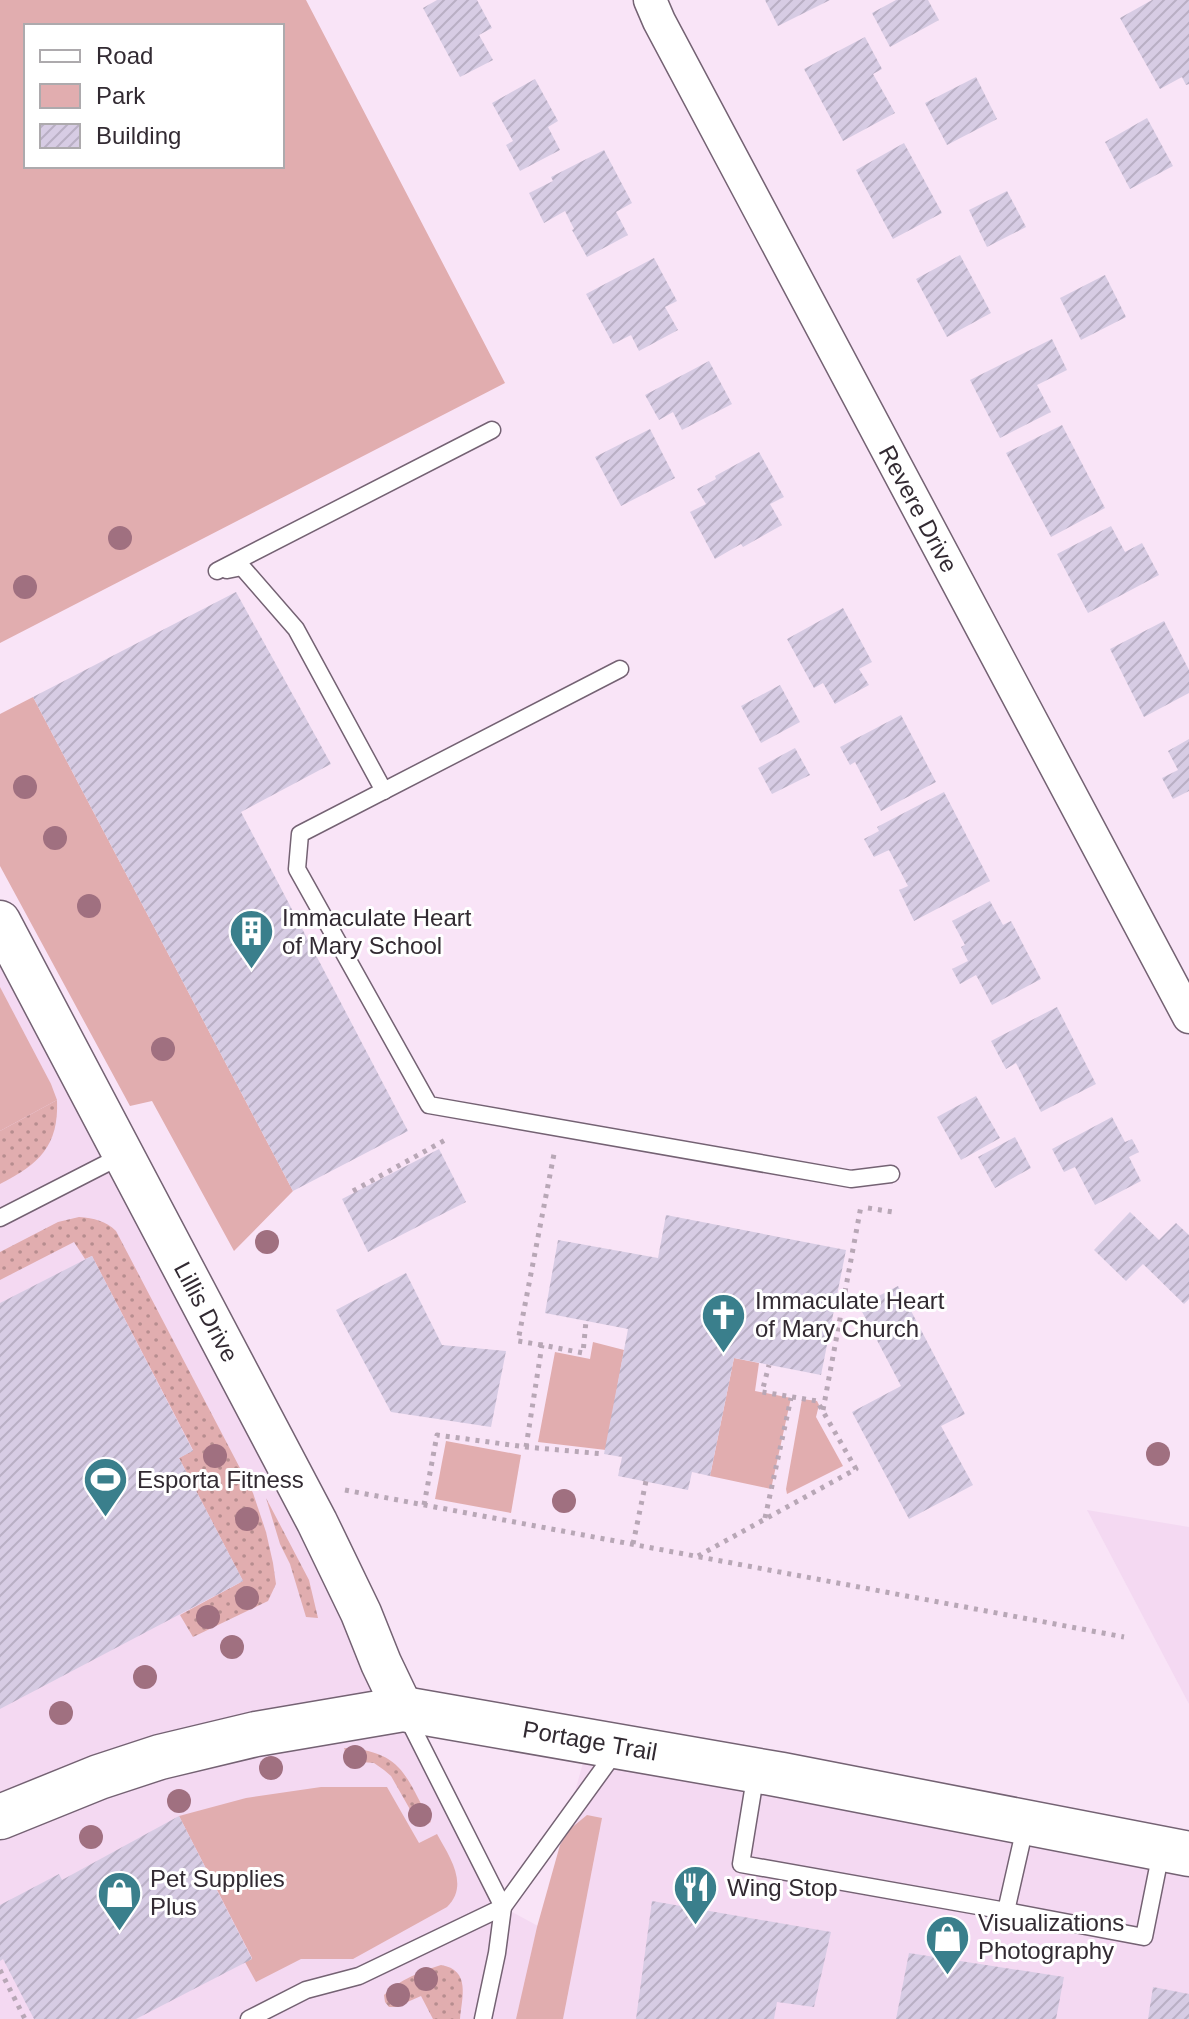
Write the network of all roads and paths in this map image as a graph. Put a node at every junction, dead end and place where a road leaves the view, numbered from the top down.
1 (650, 0) edge
2 (492, 430) dead end
3 (620, 669) dead end
4 (384, 791) junction
5 (0, 921) edge
6 (1189, 1017) edge
7 (458, 1138) dead end
8 (555, 1151) dead end
9 (124, 1155) junction
10 (891, 1174) dead end
11 (353, 1191) dead end
12 (846, 1204) dead end
13 (861, 1206) junction
14 (893, 1212) dead end
15 (0, 1218) edge
16 (586, 1321) dead end
17 (542, 1345) junction
18 (769, 1365) dead end
19 (791, 1398) junction
20 (822, 1411) junction
21 (526, 1447) junction
22 (604, 1454) dead end
23 (646, 1481) dead end
24 (344, 1489) dead end
25 (424, 1505) junction
26 (765, 1518) junction
27 (633, 1544) junction
28 (697, 1556) junction
29 (1124, 1637) dead end
30 (403, 1709) junction
31 (619, 1746) junction
32 (756, 1771) junction
33 (0, 1817) edge
34 (1026, 1823) junction
35 (1176, 1852) edge
36 (503, 1907) junction
37 (1006, 1911) junction
38 (0, 1970) edge
39 (25, 2019) edge
40 (249, 2019) edge
41 (483, 2019) edge

1 - 6 street, Revere Drive
2 - 4 lane
3 - 4 lane
4 - 10 lane
5 - 9 street, Lillis Drive
7 - 11 path
8 - 17 path
9 - 15 lane
9 - 30 street, Lillis Drive
12 - 13 path
13 - 14 path
13 - 20 path
16 - 17 path
17 - 21 path
18 - 19 path
19 - 20 path
19 - 26 path
20 - 26 path
21 - 22 path
21 - 25 path
23 - 27 path
24 - 25 path
25 - 27 path
26 - 28 path
27 - 28 path
28 - 29 path
30 - 31 main road, Portage Trail
30 - 33 main road, Portage Trail
30 - 36 lane
31 - 32 main road, Portage Trail
31 - 36 lane
32 - 34 main road, Portage Trail
32 - 37 lane
34 - 35 main road, Portage Trail
34 - 37 lane
35 - 37 lane
36 - 40 lane
36 - 41 lane
38 - 39 path

